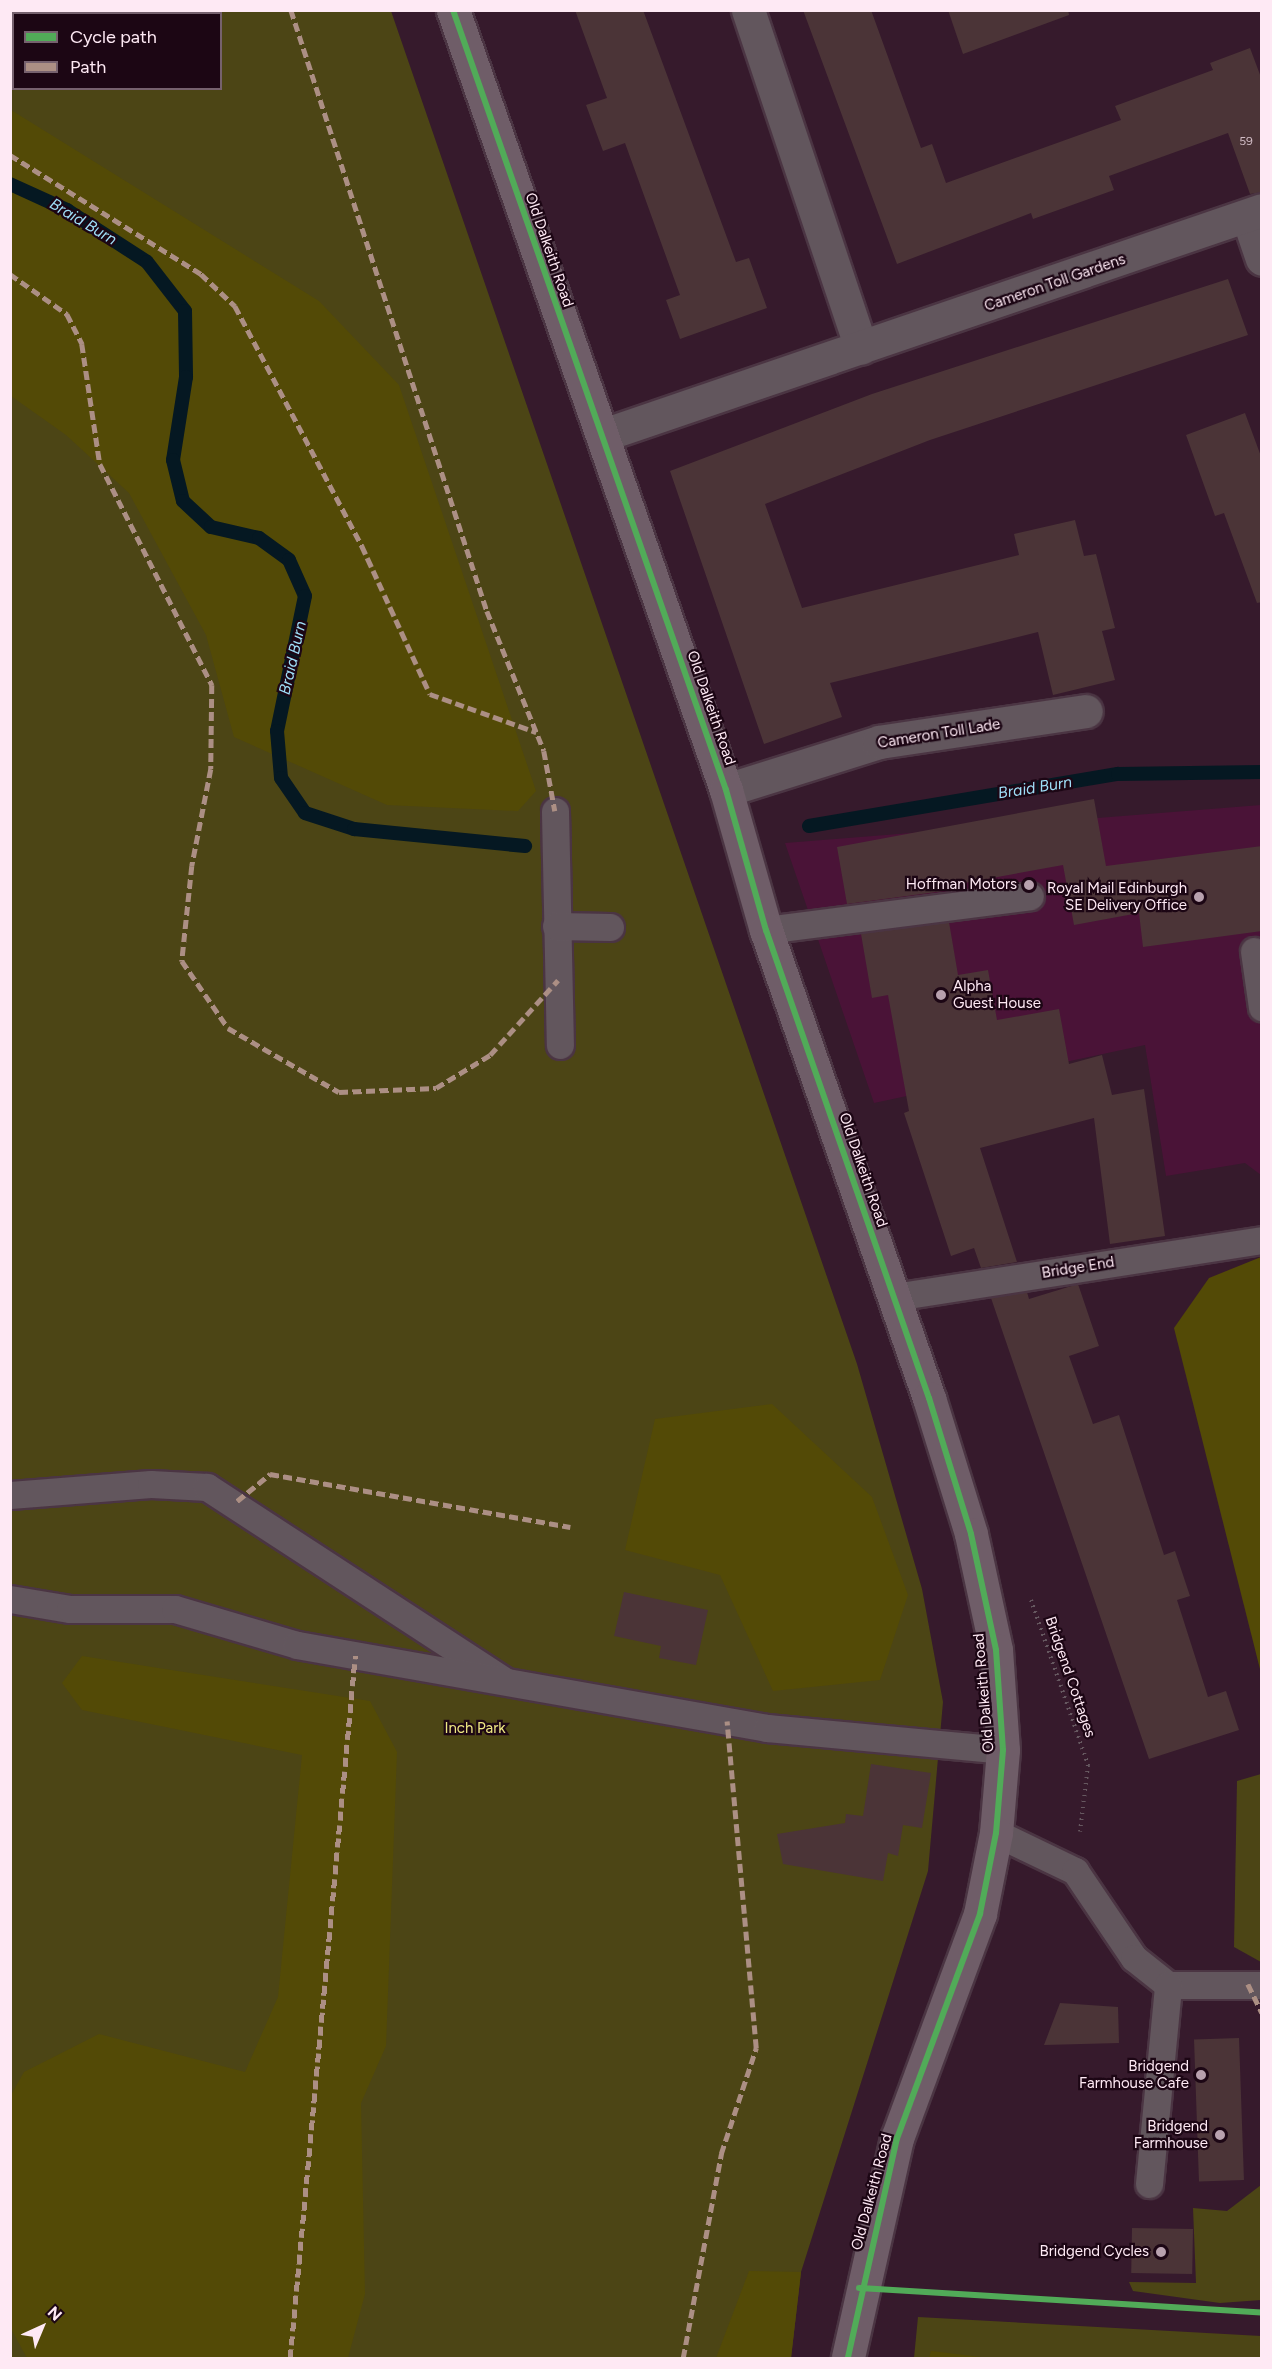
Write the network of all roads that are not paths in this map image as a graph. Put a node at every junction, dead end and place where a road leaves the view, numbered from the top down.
1 (453, 10) edge
2 (748, 10) edge
3 (1255, 214) edge
4 (1262, 259) edge
5 (861, 348) junction
6 (603, 435) junction
7 (1086, 711) dead end
8 (726, 790) junction
9 (555, 812) dead end
10 (1030, 896) dead end
11 (556, 926) junction
12 (610, 927) dead end
13 (766, 930) junction
14 (1254, 951) dead end
15 (1262, 1007) edge
16 (560, 1046) dead end
17 (1262, 1240) edge
18 (894, 1297) junction
19 (10, 1495) edge
20 (10, 1599) edge
21 (511, 1684) junction
22 (1003, 1750) junction
23 (996, 1833) junction
24 (1168, 1985) junction
25 (1262, 1985) edge
26 (1149, 2184) dead end
27 (848, 2358) edge

1 - 6 main road, Old Dalkeith Road
2 - 5 street
3 - 4 street, Cameron Toll Gardens
3 - 5 street, Cameron Toll Gardens
5 - 6 street, Cameron Toll Gardens
6 - 8 main road, Old Dalkeith Road
7 - 8 street, Cameron Toll Lade
8 - 13 main road, Old Dalkeith Road
9 - 11 lane
10 - 13 lane
11 - 12 lane
11 - 16 lane
13 - 18 main road, Old Dalkeith Road
14 - 15 lane
17 - 18 lane, Bridge End
18 - 22 main road, Old Dalkeith Road
19 - 21 lane
20 - 21 lane
21 - 22 lane
22 - 23 main road, Old Dalkeith Road
23 - 24 lane
23 - 27 main road, Old Dalkeith Road
24 - 25 lane
24 - 26 lane

